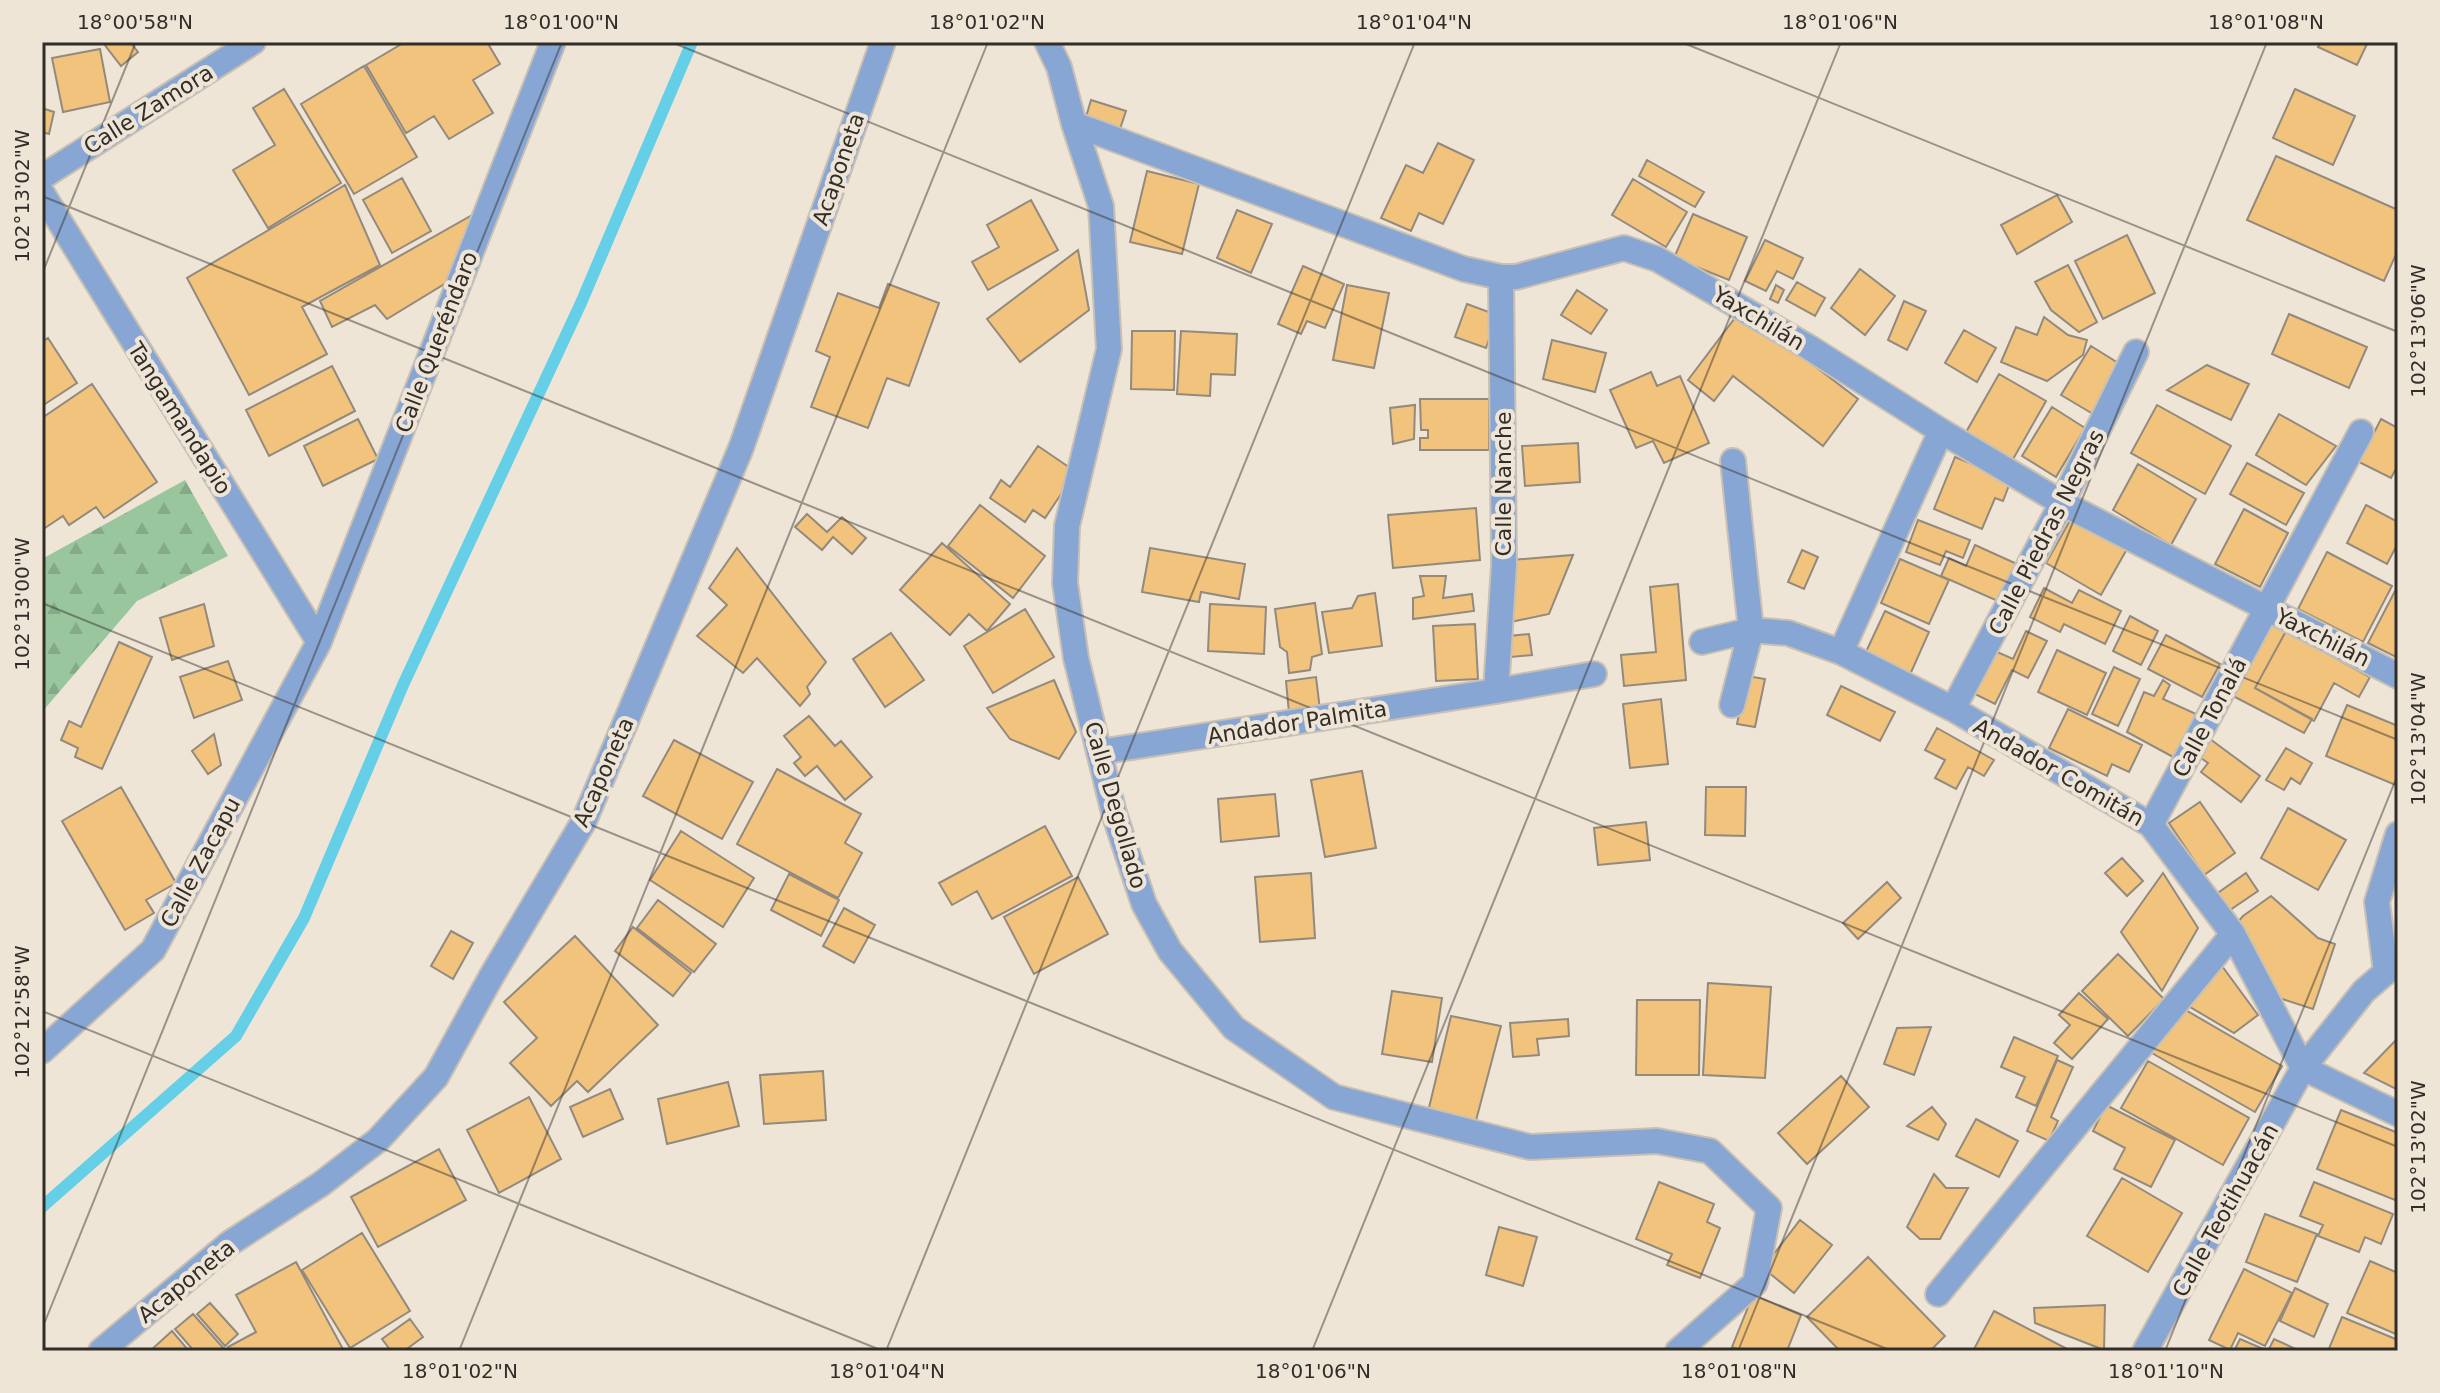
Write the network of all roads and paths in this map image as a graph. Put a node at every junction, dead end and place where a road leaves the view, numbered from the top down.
1 (253, 42) edge
2 (553, 42) edge
3 (883, 42) edge
4 (1047, 42) edge
5 (1074, 124) junction
6 (42, 177) edge
7 (42, 193) edge
8 (1501, 277) junction
9 (2136, 352) dead end
10 (1941, 431) junction
11 (2361, 432) dead end
12 (1733, 461) dead end
13 (2062, 503) junction
14 (2267, 608) junction
15 (1751, 630) junction
16 (319, 642) junction
17 (1702, 642) dead end
18 (1841, 652) junction
19 (1594, 674) dead end
20 (2398, 676) edge
21 (1496, 691) junction
22 (1732, 705) dead end
23 (1953, 709) junction
24 (1099, 752) junction
25 (2151, 825) junction
26 (2398, 834) edge
27 (2233, 934) junction
28 (2392, 967) edge
29 (42, 1051) edge
30 (2303, 1068) junction
31 (2398, 1114) edge
32 (1938, 1294) dead end
33 (101, 1351) edge
34 (1678, 1351) edge
35 (2145, 1351) edge

1 - 6 street, Calle Zamora
2 - 16 street, Calle Queréndaro
3 - 33 street, Acaponeta
4 - 5 street, Calle Degollado
5 - 8 street, Yaxchilán
5 - 24 street, Calle Degollado
7 - 16 street, Tangamandapio
8 - 10 street, Yaxchilán
8 - 21 street, Calle Nanche
9 - 13 street, Calle Piedras Negras
10 - 13 street, Yaxchilán
10 - 18 street
11 - 14 street, Calle Tonalá
12 - 15 street
13 - 14 street, Yaxchilán
13 - 23 street, Calle Piedras Negras
14 - 20 street, Yaxchilán
14 - 25 street, Calle Tonalá
15 - 17 street, Andador Comitán
15 - 18 street, Andador Comitán
15 - 22 street
16 - 29 street, Calle Zacapu
18 - 23 street, Andador Comitán
19 - 21 street, Andador Palmita
21 - 24 street, Andador Palmita
23 - 25 street, Andador Comitán
24 - 34 street, Calle Degollado
25 - 27 street, Andador Comitán
26 - 28 street
27 - 30 street, Andador Comitán
27 - 32 street
28 - 30 street, Calle Teotihuacán
30 - 31 street
30 - 35 street, Calle Teotihuacán

